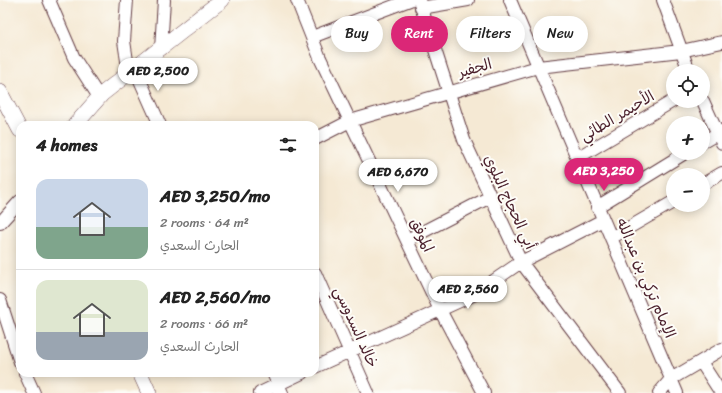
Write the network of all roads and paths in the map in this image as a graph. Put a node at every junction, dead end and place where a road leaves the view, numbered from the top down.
1 (49, 0) edge
2 (127, 0) edge
3 (164, 0) edge
4 (297, 0) edge
5 (410, 0) edge
6 (468, 0) edge
7 (510, 0) edge
8 (662, 0) edge
9 (219, 2) edge
10 (420, 4) edge
11 (312, 37) junction
12 (722, 42) edge
13 (161, 49) junction
14 (681, 51) junction
15 (686, 64) edge
16 (538, 67) junction
17 (132, 72) junction
18 (0, 92) edge
19 (448, 93) junction
20 (100, 97) junction
21 (666, 105) edge
22 (707, 108) edge
23 (79, 121) edge
24 (158, 121) edge
25 (350, 121) junction
26 (16, 122) edge
27 (721, 135) edge
28 (319, 137) edge
29 (710, 139) edge
30 (577, 158) junction
31 (674, 160) edge
32 (722, 173) edge
33 (710, 180) edge
34 (490, 197) junction
35 (16, 205) edge
36 (666, 206) edge
37 (597, 207) junction
38 (603, 220) junction
39 (0, 223) edge
40 (611, 238) junction
41 (407, 240) junction
42 (521, 262) junction
43 (319, 282) edge
44 (0, 300) edge
45 (440, 310) junction
46 (16, 348) edge
47 (722, 349) edge
48 (350, 351) junction
49 (702, 362) junction
50 (319, 365) edge
51 (27, 377) edge
52 (142, 377) edge
53 (292, 377) edge
54 (671, 379) junction
55 (278, 383) edge
56 (34, 393) edge
57 (149, 393) edge
58 (260, 393) edge
59 (368, 393) edge
60 (484, 393) edge
61 (620, 393) edge
62 (659, 393) edge
63 (677, 393) edge
64 (721, 393) edge

1 - 20 street
2 - 17 street
3 - 13 street
4 - 11 street, الموفق
5 - 11 street
6 - 10 street
7 - 16 street, الإمام تركي بن عبدالله
8 - 14 street
9 - 13 street
10 - 19 street, أبي الحجاج البلوي
11 - 25 street, الموفق
12 - 14 street, الجفير
13 - 17 street
14 - 15 street
14 - 16 street, الجفير
16 - 19 street, الجفير
16 - 30 street, الإمام تركي بن عبدالله
17 - 20 street
17 - 24 street
18 - 26 street
19 - 25 street, الجفير
19 - 34 street, أبي الحجاج البلوي
20 - 23 street
21 - 30 street, الأحيمر الطائي
22 - 27 street
25 - 28 street, الجفير
25 - 41 street, الموفق
27 - 29 street
30 - 37 street, الإمام تركي بن عبدالله
31 - 37 street
32 - 33 street
34 - 41 street
34 - 42 street, أبي الحجاج البلوي
35 - 39 street
36 - 40 street
37 - 38 street, الإمام تركي بن عبدالله
38 - 40 street, الإمام تركي بن عبدالله
38 - 42 street
40 - 54 street, الإمام تركي بن عبدالله
41 - 45 street, الموفق
42 - 45 street
42 - 61 street, أبي الحجاج البلوي
43 - 48 street, خالد السدوسي
44 - 46 street
45 - 48 street
45 - 60 street, الموفق
47 - 49 street
48 - 50 street
48 - 59 street, خالد السدوسي
49 - 54 street
49 - 64 street
51 - 56 street
52 - 57 street
53 - 55 street
54 - 62 street
54 - 63 street, الإمام تركي بن عبدالله
55 - 58 street

